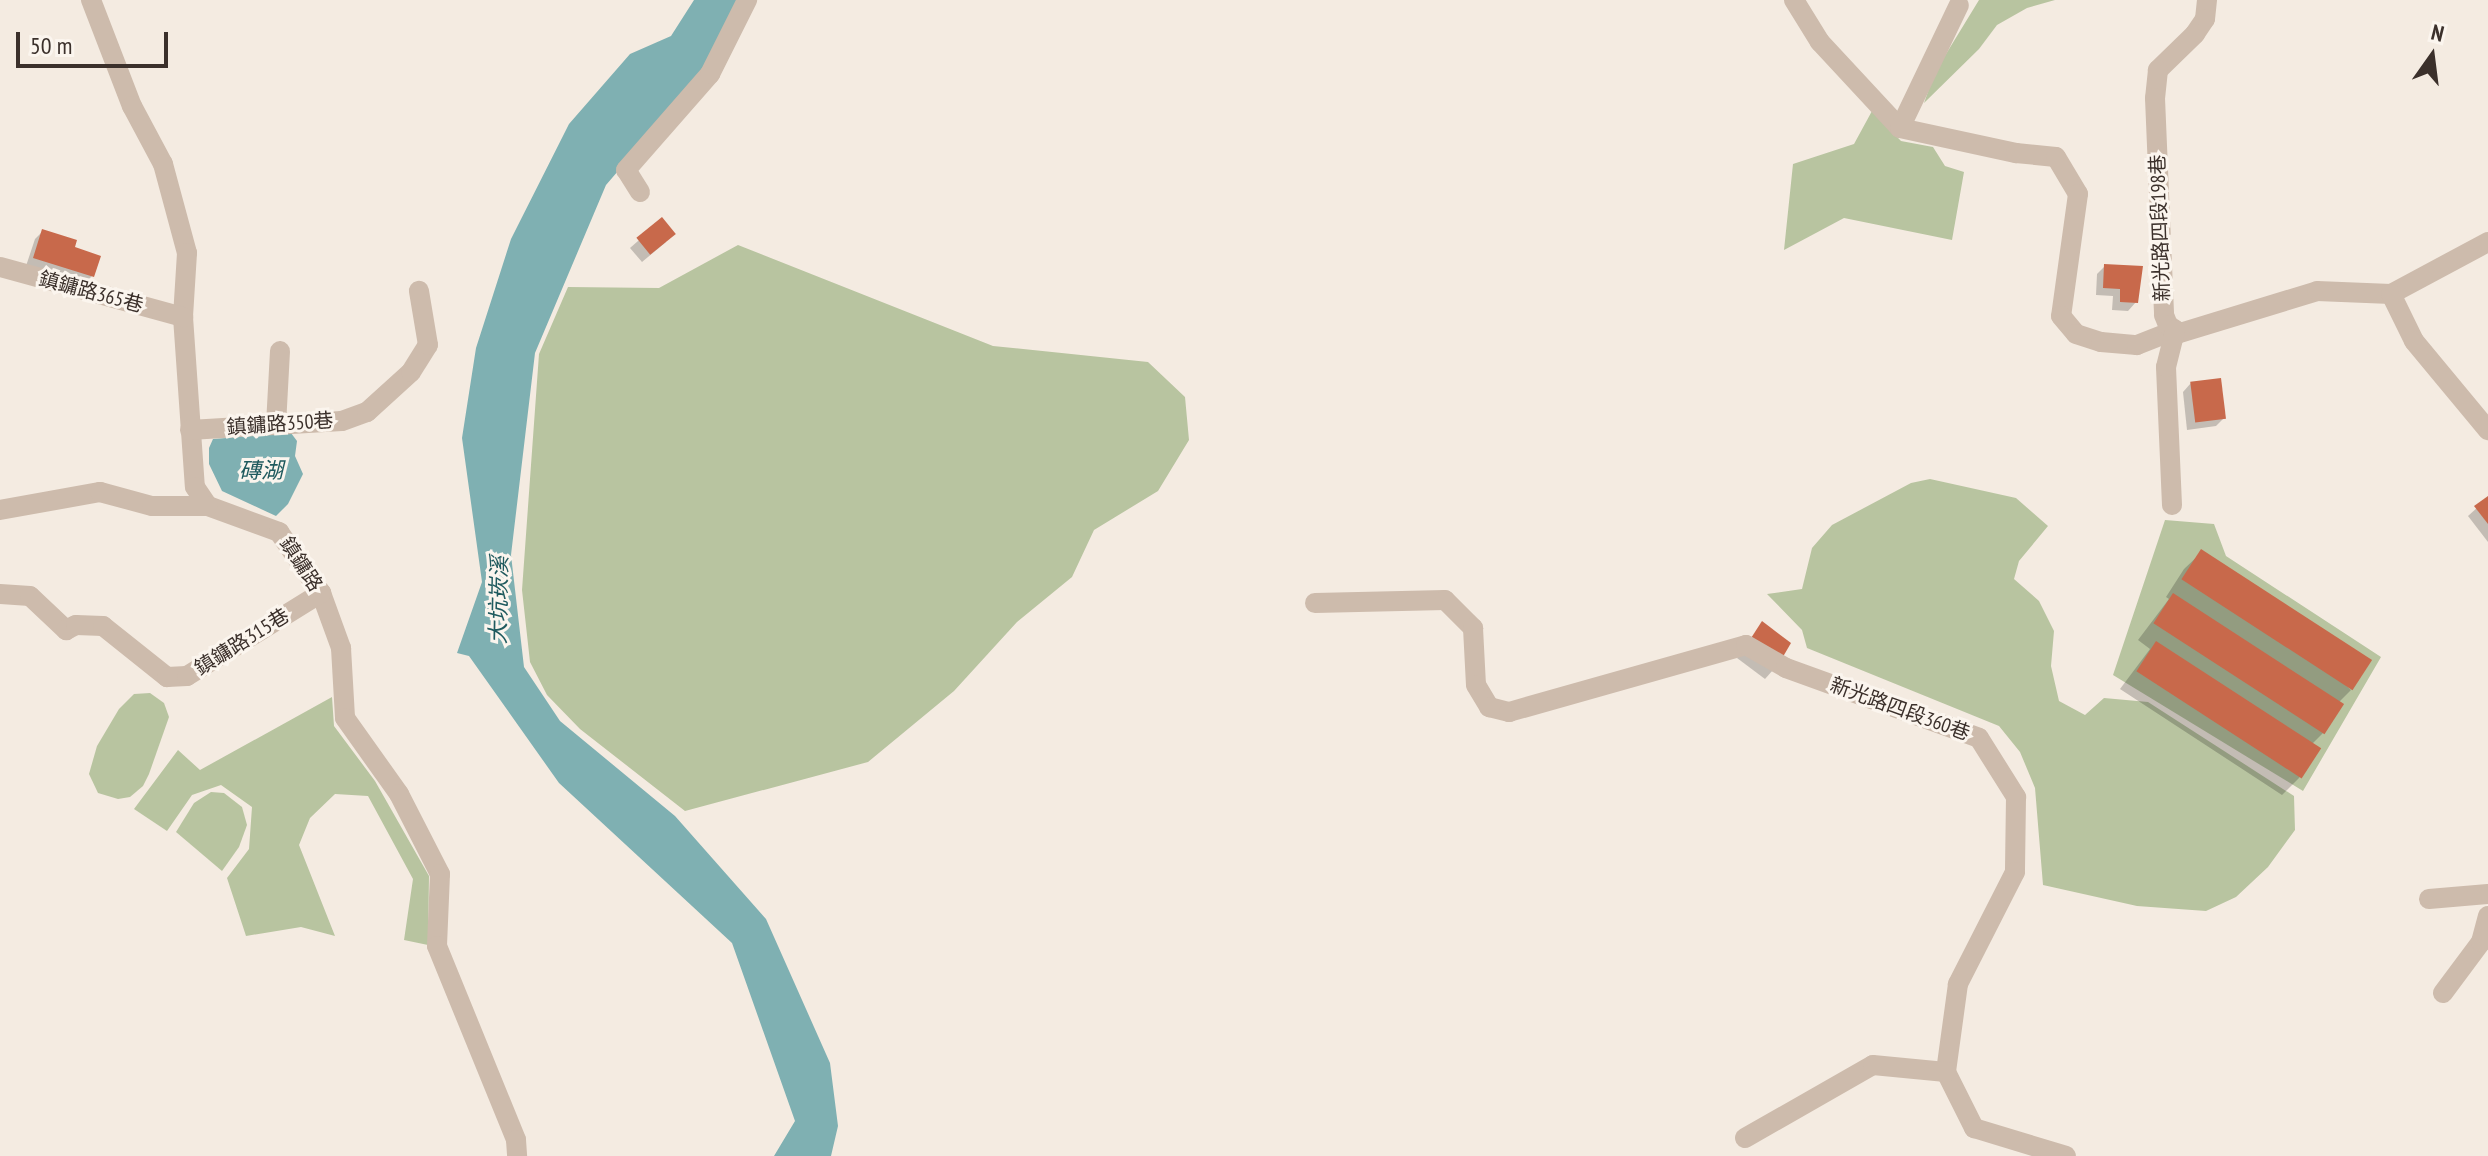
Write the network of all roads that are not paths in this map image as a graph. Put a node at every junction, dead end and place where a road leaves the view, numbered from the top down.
1 (91, 0) edge
2 (747, 0) edge
3 (1794, 0) edge
4 (2207, 0) edge
5 (1959, 5) dead end
6 (1900, 128) junction
7 (640, 192) dead end
8 (2488, 242) edge
9 (0, 267) edge
10 (419, 291) dead end
11 (2391, 294) junction
12 (183, 317) junction
13 (2175, 330) junction
14 (280, 351) dead end
15 (276, 425) junction
16 (190, 430) junction
17 (2488, 430) edge
18 (2172, 505) dead end
19 (208, 506) junction
20 (0, 510) edge
21 (321, 593) junction
22 (0, 594) edge
23 (1315, 603) dead end
24 (2488, 894) edge
25 (2429, 899) dead end
26 (2488, 916) edge
27 (2443, 993) dead end
28 (1946, 1072) junction
29 (1745, 1138) dead end
30 (517, 1156) edge
31 (2066, 1156) edge

1 - 12 street
2 - 7 street
3 - 6 street
4 - 13 street, 新光路四段198巷
5 - 6 street
6 - 13 street
8 - 11 street
9 - 12 street, 鎮鏞路365巷
10 - 15 street, 鎮鏞路350巷
11 - 13 street, 新光路四段198巷
11 - 17 street
12 - 16 street
13 - 18 street
14 - 15 street
15 - 16 street, 鎮鏞路350巷
16 - 19 street
19 - 20 street
19 - 21 street, 鎮鏞路
21 - 22 street, 鎮鏞路315巷
21 - 30 street, 鎮鏞路
23 - 28 street, 新光路四段360巷
24 - 25 street
26 - 27 street
28 - 29 street
28 - 31 street

